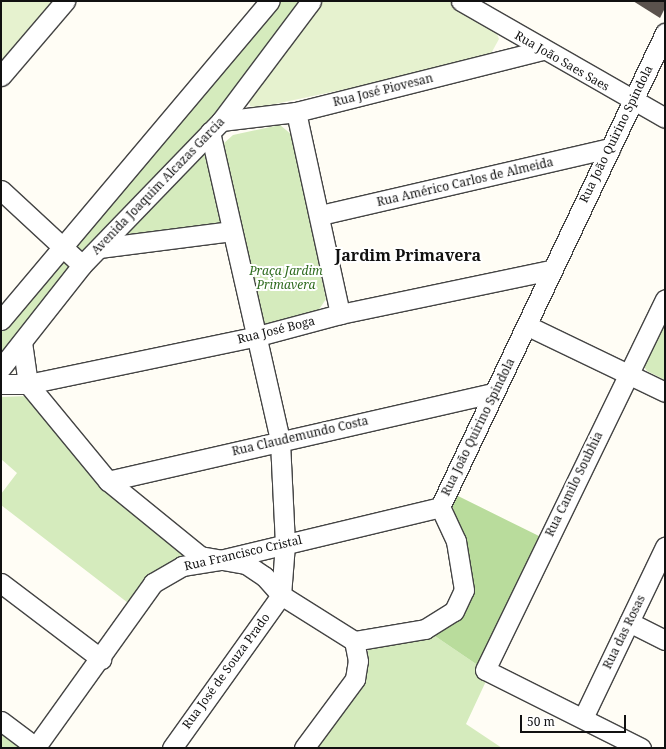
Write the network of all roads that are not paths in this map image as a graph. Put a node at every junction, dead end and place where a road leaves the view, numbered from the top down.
1 (65, 1) edge
2 (270, 1) edge
3 (311, 1) edge
4 (461, 1) edge
5 (665, 33) edge
6 (542, 50) junction
7 (1, 76) edge
8 (632, 100) junction
9 (296, 112) junction
10 (665, 118) edge
11 (216, 126) junction
12 (610, 148) junction
13 (1, 190) edge
14 (320, 215) junction
15 (232, 231) junction
16 (63, 244) junction
17 (99, 248) junction
18 (82, 265) junction
19 (551, 270) junction
20 (665, 299) edge
21 (340, 314) junction
22 (1, 320) edge
23 (528, 326) junction
24 (258, 336) junction
25 (22, 342) junction
26 (1, 368) edge
27 (628, 373) junction
28 (1, 384) edge
29 (28, 384) junction
30 (665, 392) edge
31 (492, 393) junction
32 (280, 440) junction
33 (108, 481) junction
34 (440, 507) junction
35 (285, 544) junction
36 (665, 547) edge
37 (220, 560) junction
38 (1, 583) edge
39 (281, 595) junction
40 (629, 622) junction
41 (665, 640) edge
42 (354, 641) junction
43 (101, 659) junction
44 (583, 718) junction
45 (1, 721) edge
46 (36, 748) edge
47 (172, 748) edge
48 (304, 748) edge
49 (641, 748) edge

1 - 7 street
2 - 16 street
3 - 11 street, Avenida Joaquim Alcazas Garcia
4 - 6 street, Rua João Saes Saes
5 - 8 street, Rua João Quirino Spindola
6 - 8 street, Rua João Saes Saes
6 - 9 street, Rua José Piovesan
8 - 10 street, Rua João Saes Saes
8 - 12 street, Rua João Quirino Spindola
9 - 11 street, Rua José Piovesan
9 - 14 street
11 - 15 street
11 - 17 street, Avenida Joaquim Alcazas Garcia
12 - 14 street, Rua Américo Carlos de Almeida
12 - 19 street, Rua João Quirino Spindola
13 - 16 street
14 - 21 street
15 - 17 street
15 - 24 street
16 - 18 street
16 - 22 street
17 - 18 street, Avenida Joaquim Alcazas Garcia
18 - 25 street, Avenida Joaquim Alcazas Garcia
19 - 21 street, Rua José Boga
19 - 23 street, Rua João Quirino Spindola
20 - 27 street, Rua Camilo Soubhia
21 - 24 street, Rua José Boga
23 - 27 street
23 - 31 street, Rua João Quirino Spindola
24 - 29 street, Rua José Boga
24 - 32 street
25 - 26 street, Avenida Joaquim Alcazas Garcia
25 - 29 street
27 - 30 street
27 - 44 street, Rua Camilo Soubhia
28 - 29 street, Rua José Boga
29 - 33 street
31 - 32 street, Rua Claudemundo Costa
31 - 34 street, Rua João Quirino Spindola
32 - 33 street, Rua Claudemundo Costa
32 - 35 street
33 - 37 street
34 - 35 street, Rua Francisco Cristal
34 - 42 street, Rua João Quirino Spindola
35 - 37 street, Rua Francisco Cristal
35 - 39 street
36 - 40 street, Rua das Rosas
37 - 39 street
37 - 43 street, Rua Francisco Cristal
38 - 43 street
39 - 42 street
39 - 47 street, Rua José de Souza Prado
40 - 41 street
40 - 44 street, Rua das Rosas
42 - 48 street
43 - 46 street, Rua Francisco Cristal
44 - 49 street
45 - 46 street

